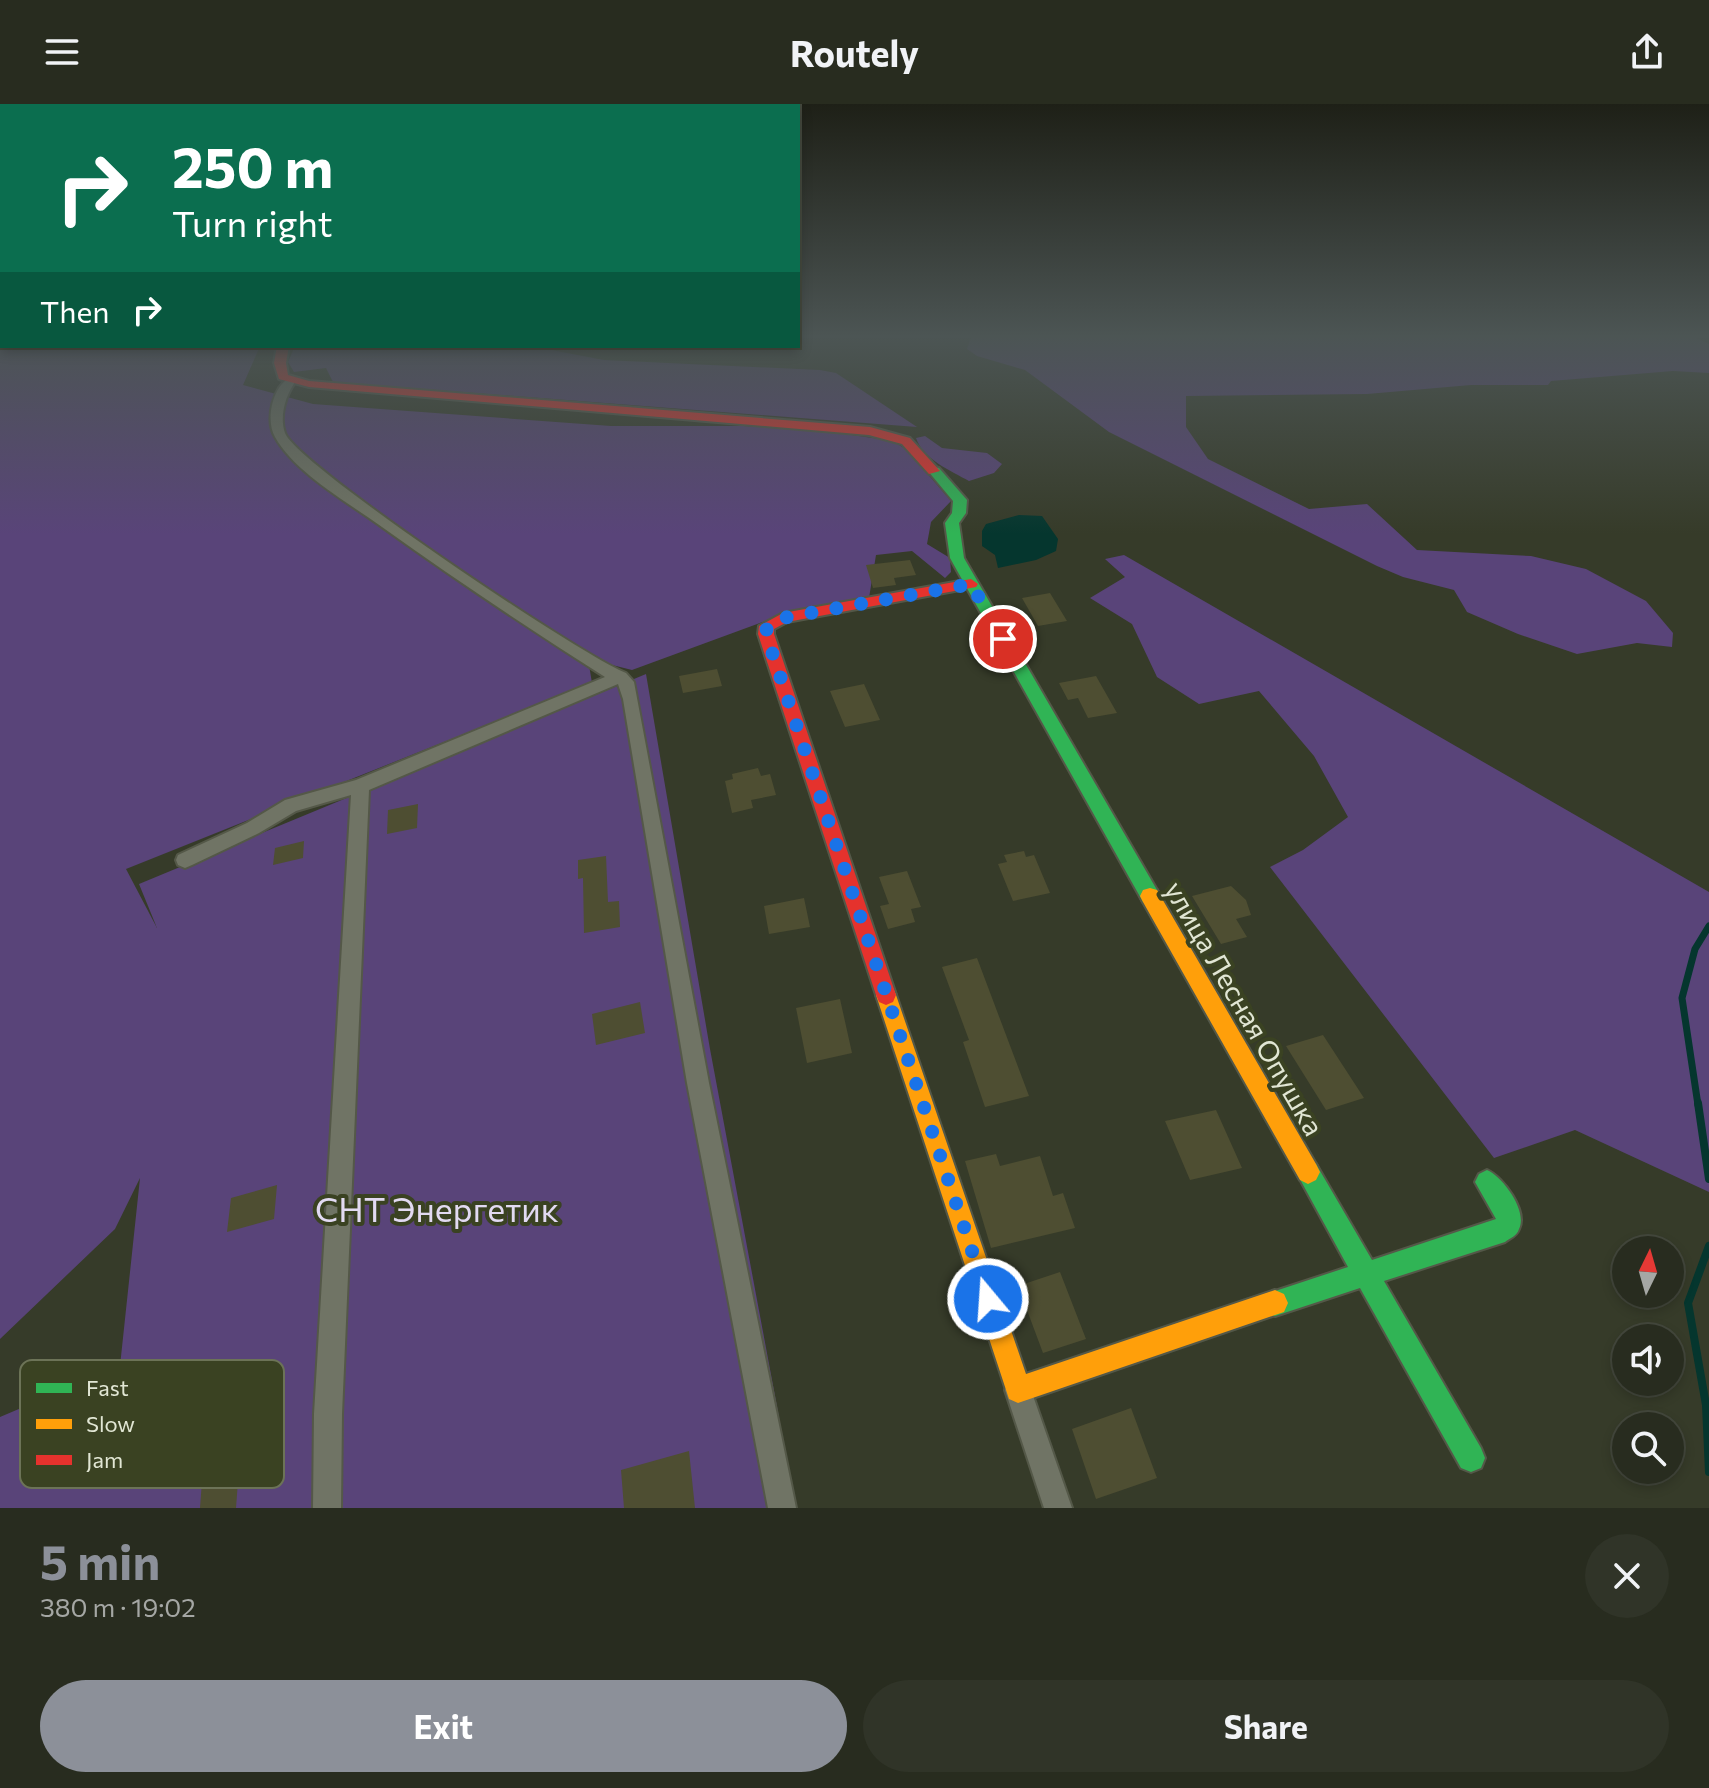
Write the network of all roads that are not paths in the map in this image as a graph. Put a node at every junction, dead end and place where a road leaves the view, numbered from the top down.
1 (279, 403) edge
2 (539, 403) edge
3 (971, 584) junction
4 (620, 677) junction
5 (360, 786) junction
6 (185, 860) dead end
7 (1487, 1182) dead end
8 (1363, 1273) junction
9 (1018, 1390) junction
10 (1471, 1458) dead end
11 (327, 1508) edge
12 (782, 1508) edge
13 (1058, 1508) edge

1 - 4 street
2 - 3 street, улица Лесная Опушка
3 - 8 street, улица Лесная Опушка
3 - 9 street
4 - 5 street
4 - 12 street
5 - 6 street
5 - 11 street
7 - 8 street
8 - 9 street
8 - 10 street, улица Лесная Опушка
9 - 13 street

